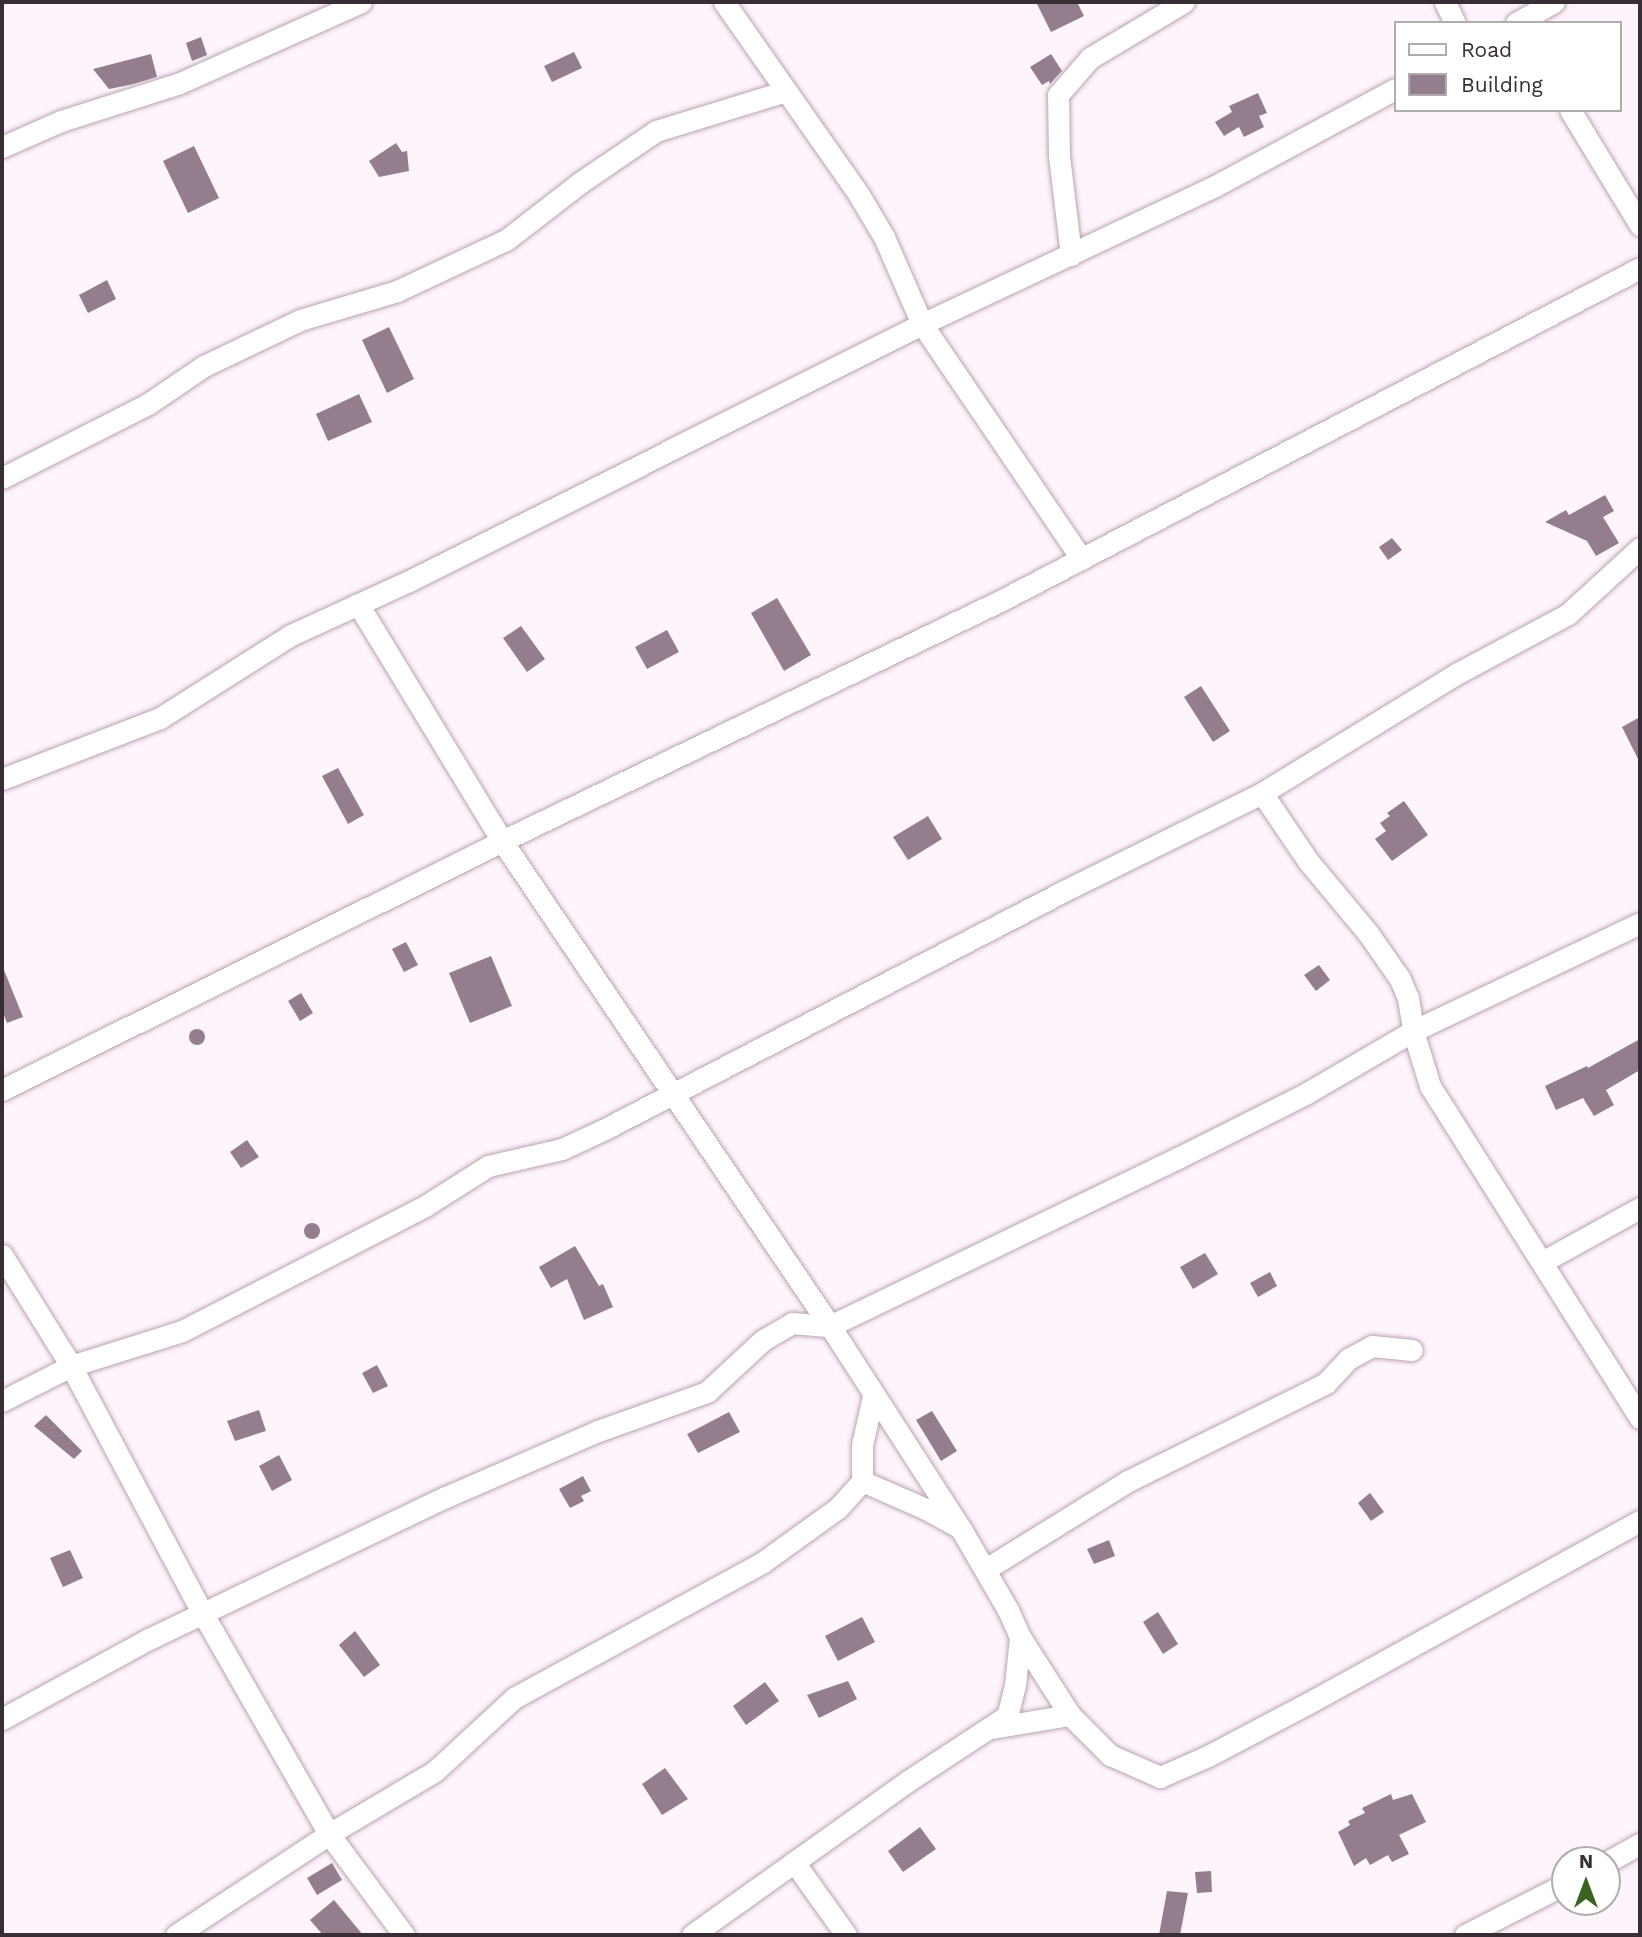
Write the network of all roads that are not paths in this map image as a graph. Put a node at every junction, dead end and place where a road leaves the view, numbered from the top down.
1 (361, 2) edge
2 (724, 2) edge
3 (1184, 2) edge
4 (1445, 2) edge
5 (1554, 2) edge
6 (1454, 21) edge
7 (1520, 21) edge
8 (1394, 90) edge
9 (786, 91) junction
10 (1571, 112) edge
11 (2, 147) edge
12 (1640, 225) edge
13 (1071, 255) junction
14 (1640, 268) edge
15 (922, 324) junction
16 (2, 478) edge
17 (1640, 548) edge
18 (1082, 559) junction
19 (358, 604) junction
20 (2, 779) edge
21 (1262, 793) junction
22 (502, 841) junction
23 (1640, 923) edge
24 (1413, 1031) junction
25 (2, 1090) edge
26 (673, 1091) junction
27 (1640, 1208) edge
28 (2, 1255) edge
29 (1542, 1262) junction
30 (830, 1326) junction
31 (1412, 1350) dead end
32 (71, 1366) junction
33 (873, 1396) junction
34 (2, 1401) edge
35 (1640, 1418) edge
36 (862, 1481) junction
37 (1640, 1521) edge
38 (961, 1529) junction
39 (986, 1569) junction
40 (203, 1614) junction
41 (1020, 1637) junction
42 (1070, 1715) junction
43 (2, 1719) edge
44 (990, 1729) junction
45 (329, 1834) junction
46 (1640, 1844) edge
47 (1621, 1854) edge
48 (794, 1862) junction
49 (1551, 1891) edge
50 (176, 1935) edge
51 (404, 1935) edge
52 (692, 1935) edge
53 (846, 1935) edge
54 (1465, 1935) edge

1 - 11 street
2 - 9 street
3 - 13 street
4 - 6 street
5 - 7 street
8 - 13 street
9 - 15 street
9 - 16 street
10 - 12 street
13 - 15 street
14 - 18 street
15 - 18 street
15 - 19 street
17 - 21 street
18 - 22 street
19 - 20 street
19 - 22 street
21 - 24 street
21 - 26 street
22 - 25 street
22 - 26 street
23 - 24 street
24 - 29 street
24 - 30 street
26 - 30 street
26 - 32 street
27 - 29 street
28 - 32 street
29 - 35 street
30 - 33 street
30 - 40 street
31 - 39 street
32 - 34 street
32 - 40 street
33 - 36 street
33 - 38 street
36 - 38 street
36 - 45 street
37 - 42 street
38 - 39 street
39 - 41 street
40 - 43 street
40 - 45 street
41 - 42 street
41 - 44 street
42 - 44 street
44 - 48 street
45 - 50 street
45 - 51 street
46 - 47 street
48 - 52 street
48 - 53 street
49 - 54 street

